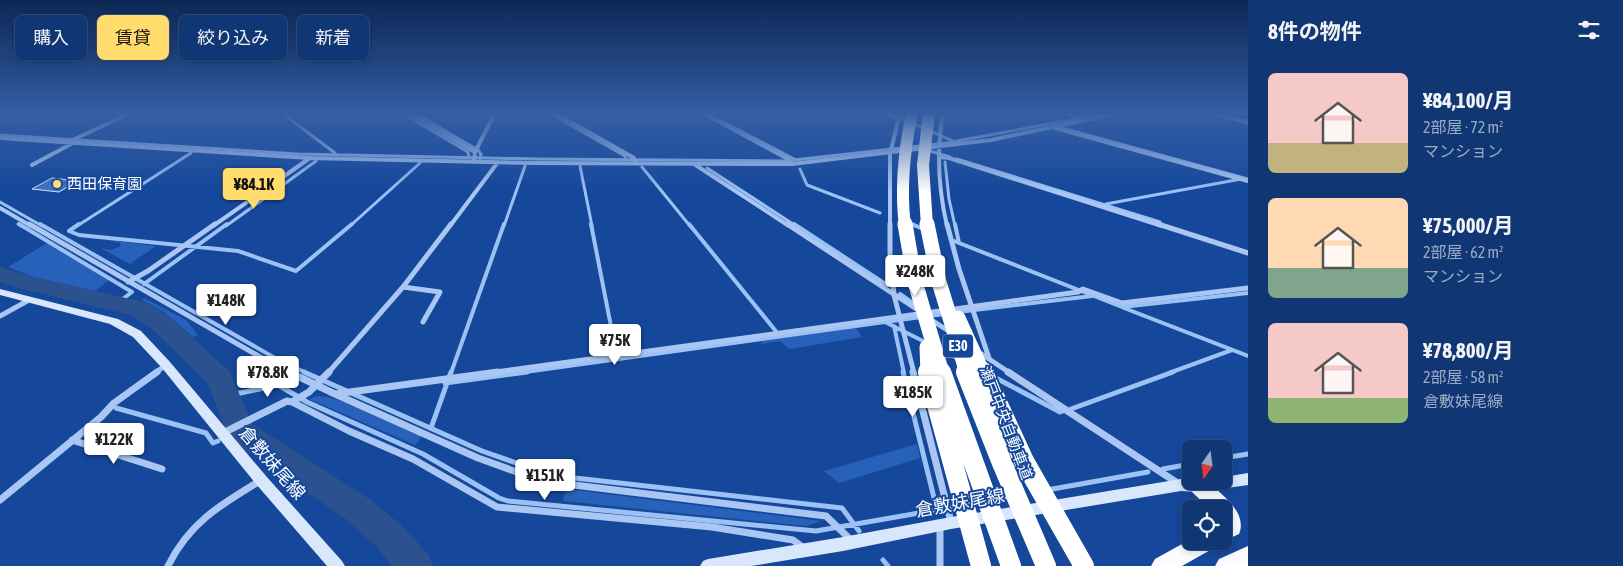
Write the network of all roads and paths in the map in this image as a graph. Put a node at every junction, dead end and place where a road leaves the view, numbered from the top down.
1 (20, 139) edge
2 (77, 139) edge
3 (449, 139) edge
4 (483, 139) edge
5 (599, 139) edge
6 (750, 139) edge
7 (894, 139) edge
8 (903, 139) edge
9 (925, 139) edge
10 (939, 139) edge
11 (994, 139) edge
12 (1097, 139) edge
13 (70, 143) junction
14 (939, 150) junction
15 (890, 151) junction
16 (475, 157) junction
17 (310, 158) junction
18 (635, 161) junction
19 (498, 162) junction
20 (791, 162) junction
21 (694, 164) junction
22 (32, 165) dead end
23 (1244, 179) edge
24 (0, 208) edge
25 (929, 236) junction
26 (1248, 253) edge
27 (129, 282) junction
28 (403, 286) junction
29 (1248, 288) edge
30 (0, 292) edge
31 (894, 295) junction
32 (28, 300) junction
33 (973, 309) junction
34 (0, 316) edge
35 (899, 317) junction
36 (925, 319) junction
37 (423, 322) dead end
38 (989, 359) junction
39 (166, 365) junction
40 (318, 384) junction
41 (338, 393) junction
42 (293, 401) junction
43 (226, 432) junction
44 (72, 440) junction
45 (162, 469) dead end
46 (1248, 479) edge
47 (261, 480) junction
48 (1182, 481) edge
49 (1232, 481) edge
50 (1182, 487) edge
51 (1196, 490) edge
52 (0, 500) edge
53 (1210, 500) edge
54 (946, 521) junction
55 (848, 538) junction
56 (806, 550) junction
57 (1191, 550) edge
58 (1248, 556) edge
59 (168, 566) edge
60 (337, 566) edge
61 (708, 566) edge
62 (940, 566) edge
63 (981, 566) edge
64 (1011, 566) edge
65 (1046, 566) edge
66 (1084, 566) edge
67 (1162, 566) edge
68 (1226, 566) edge

1 - 13 street
2 - 13 street
3 - 16 street
4 - 16 street
5 - 18 street
6 - 20 street
7 - 15 street
8 - 36 highway, E30, bridge
9 - 25 highway, 瀬戸中央自動車道 / E30, bridge
10 - 14 street
11 - 14 street
12 - 23 street
13 - 17 street
13 - 22 street
14 - 15 street
14 - 26 street
14 - 33 street
15 - 20 street
15 - 31 street
16 - 17 street
16 - 19 street
17 - 27 street
18 - 19 street
18 - 21 street
19 - 28 street
20 - 21 street
21 - 31 street
24 - 27 street
25 - 65 highway, 瀬戸中央自動車道 / E30, bridge
25 - 66 highway, bridge
27 - 40 street
28 - 37 street
28 - 40 street
29 - 33 street
30 - 32 main road, 倉敷妹尾線
31 - 35 street
31 - 36 street
32 - 34 street
32 - 39 main road, 倉敷妹尾線
33 - 36 street
33 - 38 street
35 - 36 street
35 - 41 street
35 - 54 street
36 - 38 street
36 - 63 highway, bridge
36 - 64 highway, E30, bridge
38 - 48 street
39 - 43 main road, 倉敷妹尾線
39 - 44 street
40 - 41 street
40 - 42 street
41 - 55 street
42 - 43 street
42 - 56 street
43 - 47 main road, 倉敷妹尾線
44 - 45 street
44 - 52 street
46 - 49 main road, 倉敷妹尾線
47 - 59 street
47 - 60 main road, 倉敷妹尾線
50 - 54 main road, 倉敷妹尾線
51 - 53 highway
54 - 55 main road, 倉敷妹尾線
54 - 62 street
55 - 56 main road, 倉敷妹尾線
56 - 61 main road, 倉敷妹尾線
57 - 67 highway
58 - 68 highway

